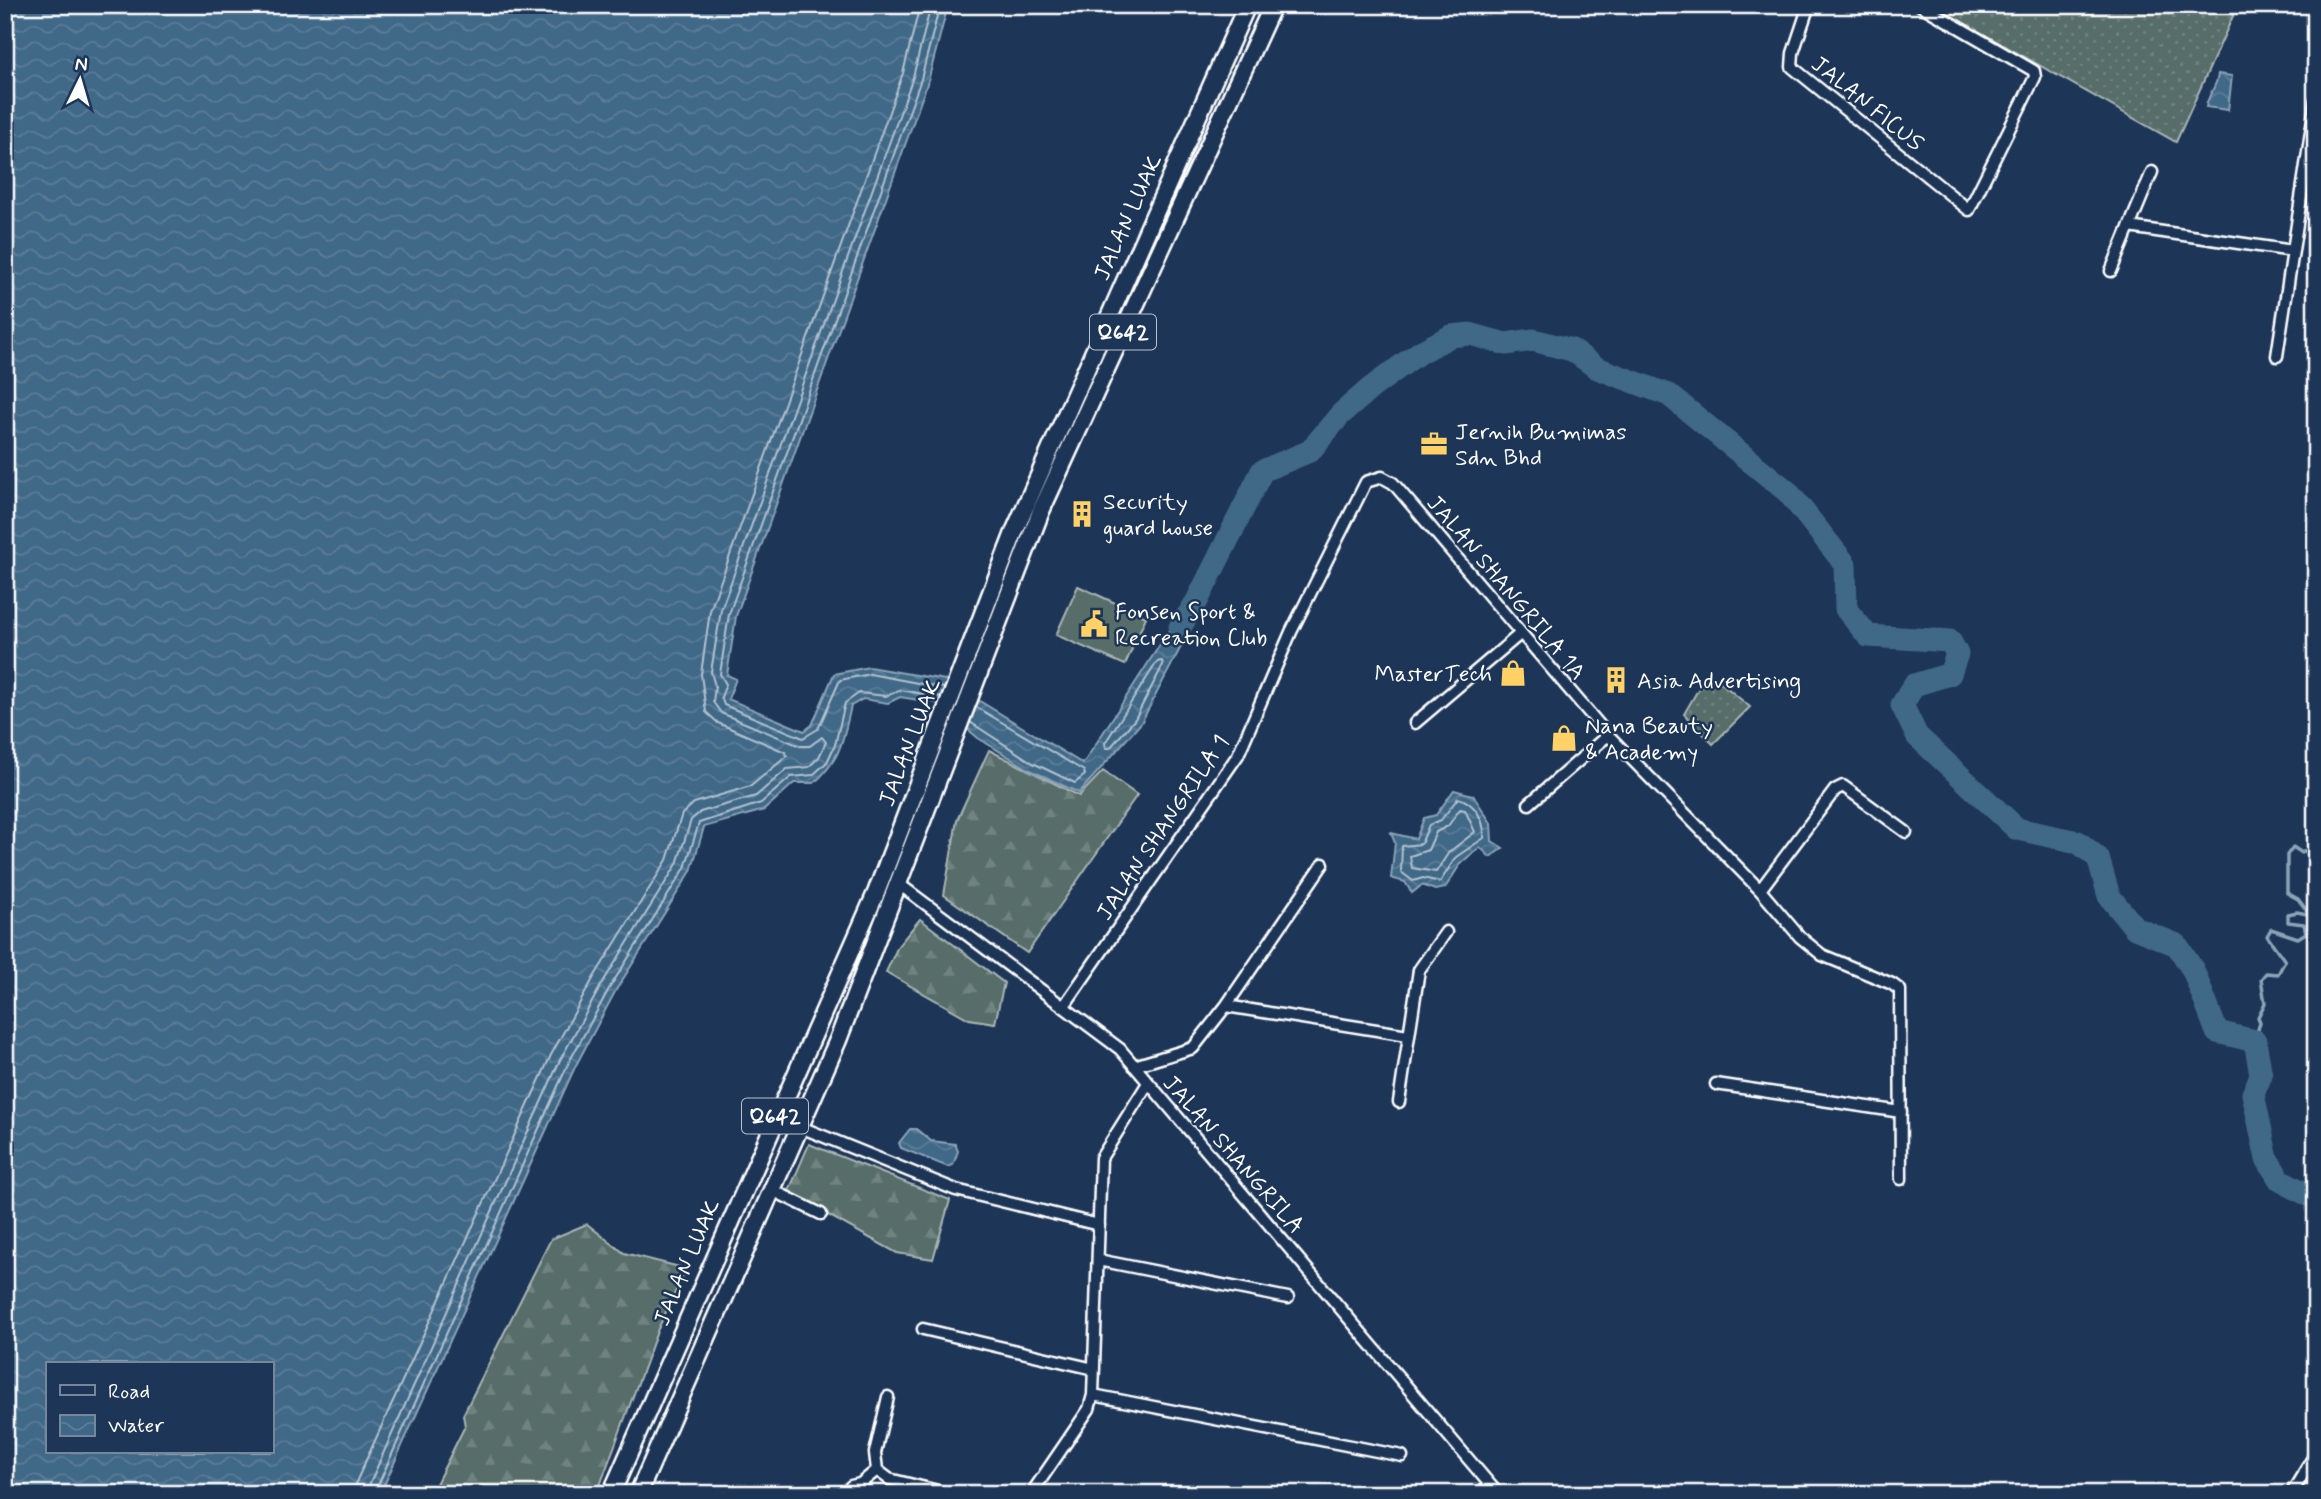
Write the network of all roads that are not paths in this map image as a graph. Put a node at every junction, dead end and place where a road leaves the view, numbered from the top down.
1 (1247, 5) edge
2 (1273, 5) edge
3 (1809, 5) edge
4 (1920, 5) edge
5 (2316, 99) edge
6 (2152, 172) dead end
7 (2129, 227) junction
8 (2293, 251) junction
9 (2111, 271) dead end
10 (2277, 356) dead end
11 (1375, 478) joint
12 (1520, 634) junction
13 (1415, 723) dead end
14 (1608, 735) junction
15 (1529, 804) dead end
16 (1906, 832) dead end
17 (1323, 864) dead end
18 (899, 884) junction
19 (1759, 890) junction
20 (1446, 932) dead end
21 (1064, 1006) junction
22 (1226, 1006) junction
23 (1408, 1035) junction
24 (1135, 1066) junction
25 (1148, 1083) junction
26 (1716, 1084) dead end
27 (1399, 1102) dead end
28 (1901, 1112) junction
29 (798, 1126) junction
30 (1901, 1179) dead end
31 (770, 1189) junction
32 (821, 1214) dead end
33 (1099, 1225) junction
34 (1098, 1260) junction
35 (1287, 1297) dead end
36 (922, 1329) dead end
37 (1094, 1369) junction
38 (1093, 1395) junction
39 (888, 1397) dead end
40 (2316, 1453) edge
41 (1402, 1456) dead end
42 (877, 1470) junction
43 (851, 1486) dead end
44 (1493, 1492) edge
45 (611, 1494) edge
46 (638, 1494) edge
47 (950, 1494) edge
48 (1031, 1494) edge
49 (2291, 1494) edge

1 - 45 main road, JALAN LUAK / Q642
2 - 18 main road, JALAN LUAK / Q642
3 - 4 street, JALAN FICUS
5 - 8 street
6 - 7 street
7 - 8 street
7 - 9 street
8 - 10 street
11 - 12 street, JALAN SHANGRILA 1A
11 - 21 street, JALAN SHANGRILA 1
12 - 13 street
12 - 14 street, JALAN SHANGRILA 1A
14 - 15 street
14 - 19 street, JALAN SHANGRILA 1A
16 - 19 street
17 - 22 street
18 - 21 street, JALAN SHANGRILA
18 - 29 main road, JALAN LUAK / Q642
19 - 28 street, JALAN SHANGRILA 1A
20 - 23 street
21 - 24 street, JALAN SHANGRILA
22 - 23 street
22 - 24 street
23 - 27 street
24 - 25 street, JALAN SHANGRILA
25 - 33 street
25 - 44 street, JALAN SHANGRILA
26 - 28 street
28 - 30 street, JALAN SHANGRILA 1A
29 - 31 main road, JALAN LUAK / Q642
29 - 33 street
31 - 32 street
31 - 46 main road, JALAN LUAK / Q642
33 - 34 street
34 - 35 street
34 - 37 street
36 - 37 street
37 - 38 street
38 - 41 street
38 - 48 street
39 - 42 street
40 - 49 street
42 - 43 street
42 - 47 street

